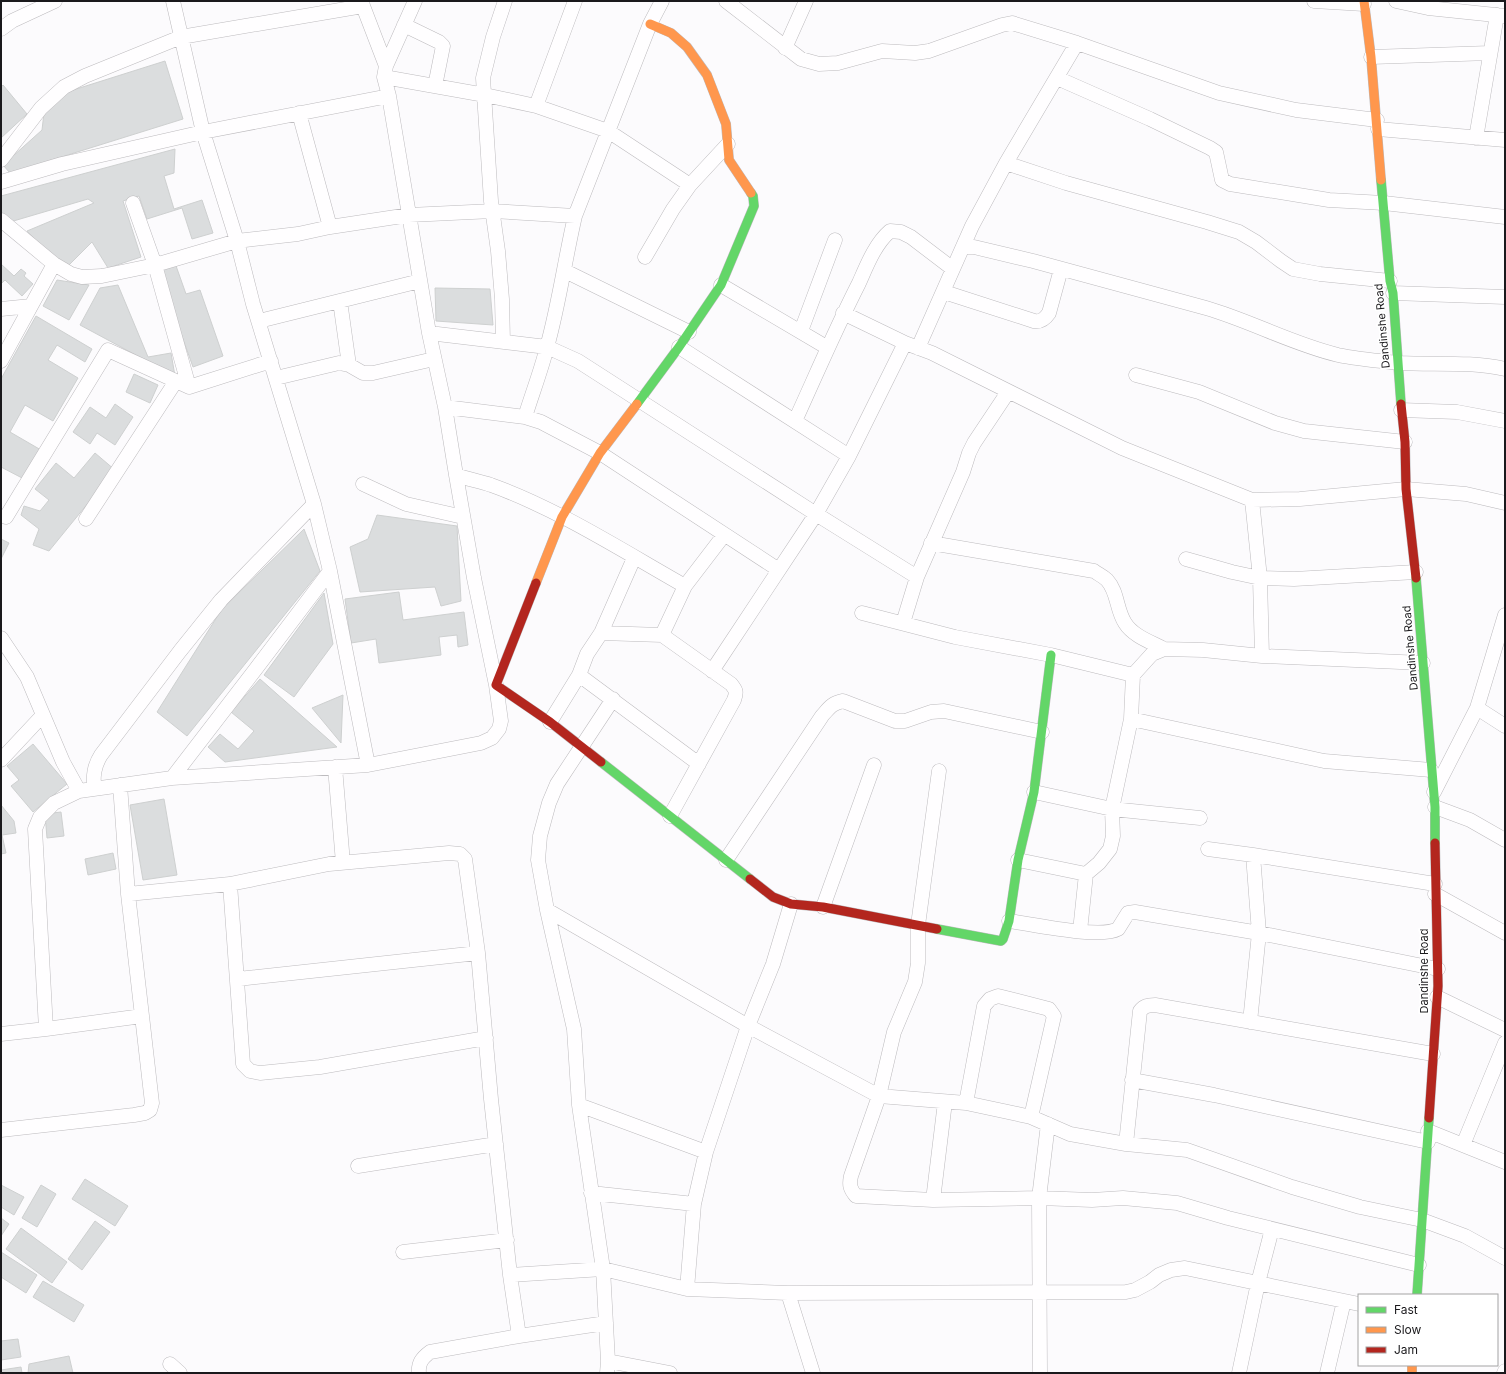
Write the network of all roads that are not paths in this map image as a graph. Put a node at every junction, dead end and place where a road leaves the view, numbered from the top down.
1 (55, 1) edge
2 (173, 1) edge
3 (415, 1) edge
4 (506, 1) edge
5 (575, 1) edge
6 (662, 1) edge
7 (806, 1) edge
8 (1314, 1) edge
9 (1396, 1) edge
10 (731, 2) edge
11 (1364, 2) edge
12 (363, 3) edge
13 (1428, 4) edge
14 (1501, 16) edge
15 (650, 24) junction
16 (404, 25) junction
17 (1, 29) edge
18 (181, 37) junction
19 (1077, 43) junction
20 (785, 48) junction
21 (1490, 53) junction
22 (1371, 57) junction
23 (385, 71) junction
24 (1057, 78) junction
25 (435, 86) junction
26 (485, 94) junction
27 (389, 96) junction
28 (536, 106) junction
29 (299, 113) junction
30 (1378, 124) junction
31 (608, 131) junction
32 (204, 132) junction
33 (1476, 138) junction
34 (1505, 140) edge
35 (728, 144) junction
36 (1, 160) edge
37 (1006, 163) junction
38 (1, 182) edge
39 (690, 185) junction
40 (132, 203) dead end
41 (1384, 204) junction
42 (493, 211) junction
43 (410, 214) junction
44 (575, 216) junction
45 (1505, 217) edge
46 (1, 220) edge
47 (330, 227) junction
48 (835, 240) dead end
49 (237, 241) junction
50 (963, 246) junction
51 (645, 257) dead end
52 (54, 264) junction
53 (155, 264) junction
54 (953, 269) junction
55 (1062, 269) junction
56 (565, 271) junction
57 (420, 281) junction
58 (722, 285) junction
59 (1392, 287) junction
60 (944, 292) junction
61 (1505, 297) edge
62 (340, 301) junction
63 (31, 306) junction
64 (1, 309) edge
65 (843, 313) junction
66 (259, 321) junction
67 (690, 332) junction
68 (800, 332) junction
69 (429, 333) junction
70 (503, 342) junction
71 (905, 343) junction
72 (548, 347) junction
73 (679, 347) junction
74 (828, 348) junction
75 (918, 348) junction
76 (434, 359) junction
77 (271, 360) junction
78 (1, 361) edge
79 (1398, 363) junction
80 (349, 365) junction
81 (1505, 369) edge
82 (1136, 375) dead end
83 (276, 378) junction
84 (176, 381) junction
85 (189, 387) junction
86 (1008, 392) junction
87 (639, 401) junction
88 (445, 407) junction
89 (1401, 410) junction
90 (525, 417) junction
91 (795, 421) junction
92 (1505, 421) edge
93 (1405, 442) junction
94 (600, 453) junction
95 (849, 456) junction
96 (456, 475) junction
97 (363, 484) dead end
98 (1406, 489) junction
99 (1252, 500) junction
100 (1505, 502) edge
101 (314, 504) junction
102 (816, 514) junction
103 (6, 517) dead end
104 (463, 517) junction
105 (562, 517) junction
106 (86, 519) dead end
107 (724, 535) junction
108 (931, 542) junction
109 (634, 558) junction
110 (1186, 559) dead end
111 (779, 570) junction
112 (330, 571) junction
113 (1416, 572) junction
114 (917, 577) junction
115 (1260, 578) junction
116 (685, 586) junction
117 (862, 613) dead end
118 (1504, 620) edge
119 (903, 623) junction
120 (601, 633) junction
121 (662, 635) junction
122 (2, 643) edge
123 (1164, 649) junction
124 (1051, 655) junction
125 (1262, 656) junction
126 (1423, 663) junction
127 (712, 671) junction
128 (578, 675) junction
129 (1133, 675) junction
130 (496, 685) junction
131 (613, 699) junction
132 (1477, 708) junction
133 (43, 715) junction
134 (1131, 718) junction
135 (550, 722) junction
136 (1505, 726) edge
137 (1042, 732) junction
138 (582, 747) junction
139 (1, 760) edge
140 (699, 764) junction
141 (368, 765) junction
142 (874, 765) dead end
143 (335, 767) junction
144 (1431, 770) junction
145 (939, 771) dead end
146 (172, 778) junction
147 (120, 786) junction
148 (94, 789) junction
149 (79, 791) junction
150 (1034, 792) junction
151 (1433, 792) junction
152 (1435, 807) junction
153 (1112, 809) junction
154 (670, 816) junction
155 (1200, 818) dead end
156 (1505, 840) edge
157 (1208, 849) dead end
158 (1253, 855) junction
159 (726, 860) junction
160 (1018, 860) junction
161 (344, 863) junction
162 (1086, 874) junction
163 (230, 884) junction
164 (1435, 889) junction
165 (128, 894) junction
166 (791, 904) junction
167 (822, 907) junction
168 (547, 910) junction
169 (1009, 921) junction
170 (918, 925) junction
171 (1080, 931) junction
172 (1259, 933) junction
173 (1505, 933) edge
174 (478, 953) junction
175 (1438, 969) junction
176 (238, 979) junction
177 (1437, 997) junction
178 (142, 1016) junction
179 (1250, 1022) junction
180 (748, 1026) junction
181 (46, 1029) junction
182 (1505, 1030) edge
183 (1, 1034) edge
184 (486, 1038) junction
185 (1505, 1043) edge
186 (1433, 1054) junction
187 (1132, 1080) junction
188 (879, 1096) junction
189 (945, 1102) junction
190 (966, 1103) junction
191 (579, 1104) junction
192 (1031, 1117) junction
193 (1048, 1124) junction
194 (1, 1130) edge
195 (1428, 1136) junction
196 (496, 1144) junction
197 (1126, 1144) junction
198 (1462, 1145) junction
199 (706, 1152) junction
200 (1505, 1162) edge
201 (358, 1166) dead end
202 (591, 1193) junction
203 (1039, 1198) junction
204 (933, 1200) junction
205 (694, 1204) junction
206 (1422, 1220) junction
207 (1272, 1229) junction
208 (507, 1240) junction
209 (403, 1252) dead end
210 (1505, 1258) edge
211 (1419, 1265) junction
212 (603, 1269) junction
213 (510, 1275) junction
214 (1258, 1283) junction
215 (686, 1289) junction
216 (1039, 1292) junction
217 (788, 1293) junction
218 (1417, 1294) edge
219 (1344, 1301) junction
220 (1358, 1304) edge
221 (606, 1323) junction
222 (519, 1336) junction
223 (608, 1367) edge
224 (419, 1373) edge
225 (670, 1373) edge
226 (813, 1373) edge
227 (1040, 1373) edge
228 (1239, 1373) edge
229 (1327, 1373) edge

1 - 17 street
2 - 18 street
3 - 16 street
4 - 26 street
5 - 28 street
6 - 15 street
7 - 20 street
8 - 11 street
9 - 13 street
10 - 20 street
11 - 22 street, Dandinshe Road
12 - 18 street
12 - 23 street
13 - 14 street
14 - 21 street
15 - 31 street
15 - 35 street
16 - 23 street
16 - 25 street
18 - 32 street
18 - 36 street
19 - 20 street
19 - 24 street
19 - 30 street
21 - 22 street
21 - 33 street
22 - 30 street, Dandinshe Road
23 - 25 street
23 - 27 street
24 - 37 street
24 - 41 street
25 - 26 street
26 - 28 street
26 - 42 street
27 - 29 street
27 - 43 street
28 - 31 street
29 - 32 street
29 - 47 street
30 - 33 street
30 - 41 street, Dandinshe Road
31 - 39 street
31 - 44 street
32 - 38 street
32 - 49 street
33 - 34 street
35 - 39 street
35 - 58 street
37 - 50 street
37 - 59 street
39 - 51 street
40 - 53 street
41 - 45 street
41 - 59 street, Dandinshe Road
42 - 43 street
42 - 44 street
42 - 70 street
43 - 47 street
43 - 57 street
44 - 56 street
46 - 52 street
47 - 49 street
48 - 68 street
49 - 53 street
49 - 66 street
50 - 54 street
50 - 55 street
52 - 53 street
52 - 63 street
53 - 85 street
54 - 60 street
54 - 65 street
55 - 60 street
55 - 79 street
56 - 67 street
56 - 72 street
57 - 62 street
57 - 69 street
58 - 67 street
58 - 68 street
59 - 61 street
59 - 79 street, Dandinshe Road
60 - 75 street
62 - 66 street
62 - 80 street
63 - 64 street
63 - 78 street
65 - 71 street
65 - 74 street
66 - 77 street
67 - 73 street
68 - 74 street
69 - 70 street
69 - 76 street
70 - 72 street
71 - 75 street
71 - 95 street
72 - 87 street
72 - 90 street
73 - 87 street
73 - 91 street
74 - 91 street
75 - 86 street
76 - 80 street
76 - 88 street
77 - 83 street
77 - 85 street
79 - 81 street
79 - 89 street, Dandinshe Road
80 - 83 street
82 - 93 street
83 - 101 street
84 - 85 street
84 - 103 street
84 - 106 street
86 - 99 street
86 - 108 street
87 - 94 street
87 - 102 street
88 - 90 street
88 - 96 street
89 - 92 street
89 - 93 street, Dandinshe Road
90 - 94 street
91 - 95 street
93 - 98 street, Dandinshe Road
94 - 105 street
94 - 107 street
95 - 102 street
96 - 104 street
96 - 105 street
97 - 104 street
98 - 99 street
98 - 100 street
98 - 113 street, Dandinshe Road
99 - 115 street
101 - 112 street
101 - 148 street
102 - 111 street
102 - 114 street
104 - 130 street
105 - 109 street
105 - 130 street
107 - 111 street
107 - 116 street
108 - 114 street
108 - 123 street
109 - 116 street
109 - 120 street
110 - 115 street
111 - 127 street
112 - 141 street
112 - 146 street
113 - 115 street
113 - 126 street, Dandinshe Road
114 - 119 street
115 - 125 street
116 - 121 street
117 - 119 street
118 - 132 street
119 - 124 street
120 - 121 street
120 - 128 street
121 - 127 street
122 - 133 street
123 - 125 street
123 - 129 street
124 - 129 street
124 - 137 street
125 - 126 street
126 - 144 street, Dandinshe Road
127 - 140 street
128 - 131 street
128 - 135 street
129 - 134 street
130 - 135 street
130 - 141 street
131 - 138 street
131 - 140 street
132 - 136 street
132 - 151 street
133 - 139 street
133 - 149 street
134 - 144 street
134 - 153 street
135 - 138 street
137 - 150 street
137 - 159 street
138 - 154 street
138 - 168 street
140 - 154 street
141 - 143 street
142 - 167 street
143 - 146 street
143 - 161 street
144 - 151 street, Dandinshe Road
145 - 170 street
146 - 147 street
147 - 148 street
147 - 165 street
148 - 149 street
149 - 181 street
150 - 153 street
150 - 160 street
151 - 152 street, Dandinshe Road
152 - 156 street
152 - 164 street, Dandinshe Road
153 - 155 street
153 - 162 street
154 - 159 street
157 - 158 street
158 - 164 street
158 - 172 street
159 - 166 street
160 - 162 street
160 - 169 street
161 - 163 street
161 - 174 street
162 - 171 street
163 - 165 street
163 - 176 street
164 - 173 street
164 - 175 street, Dandinshe Road
165 - 178 street
166 - 167 street
166 - 180 street
167 - 170 street
168 - 180 street
168 - 191 street
169 - 170 street
169 - 171 street
170 - 188 street
171 - 172 street
172 - 175 street
172 - 179 street
174 - 176 street
174 - 184 street
175 - 177 street, Dandinshe Road
176 - 184 street
177 - 182 street
177 - 186 street, Dandinshe Road
178 - 181 street
178 - 194 street
179 - 186 street
179 - 187 street
180 - 188 street
180 - 199 street
181 - 183 street
184 - 196 street
185 - 198 street
186 - 195 street, Dandinshe Road
187 - 195 street
187 - 197 street
188 - 189 street
188 - 204 street
189 - 190 street
189 - 204 street
190 - 192 street
190 - 192 street
191 - 199 street
191 - 202 street
192 - 193 street
193 - 197 street
193 - 203 street
195 - 198 street
195 - 206 street, Dandinshe Road
196 - 201 street
196 - 208 street
197 - 206 street
198 - 200 street
199 - 205 street
202 - 205 street
202 - 212 street
203 - 204 street
203 - 207 street
203 - 216 street
205 - 215 street
206 - 210 street
206 - 211 street, Dandinshe Road
207 - 211 street
207 - 214 street
208 - 209 street
208 - 213 street
211 - 218 street, Dandinshe Road
212 - 213 street
212 - 215 street
212 - 221 street
213 - 222 street
214 - 216 street
214 - 219 street
214 - 228 street
215 - 217 street
216 - 217 street
216 - 227 street
217 - 226 street
219 - 220 street
219 - 229 street
221 - 222 street
221 - 223 street
222 - 224 street
223 - 225 street

